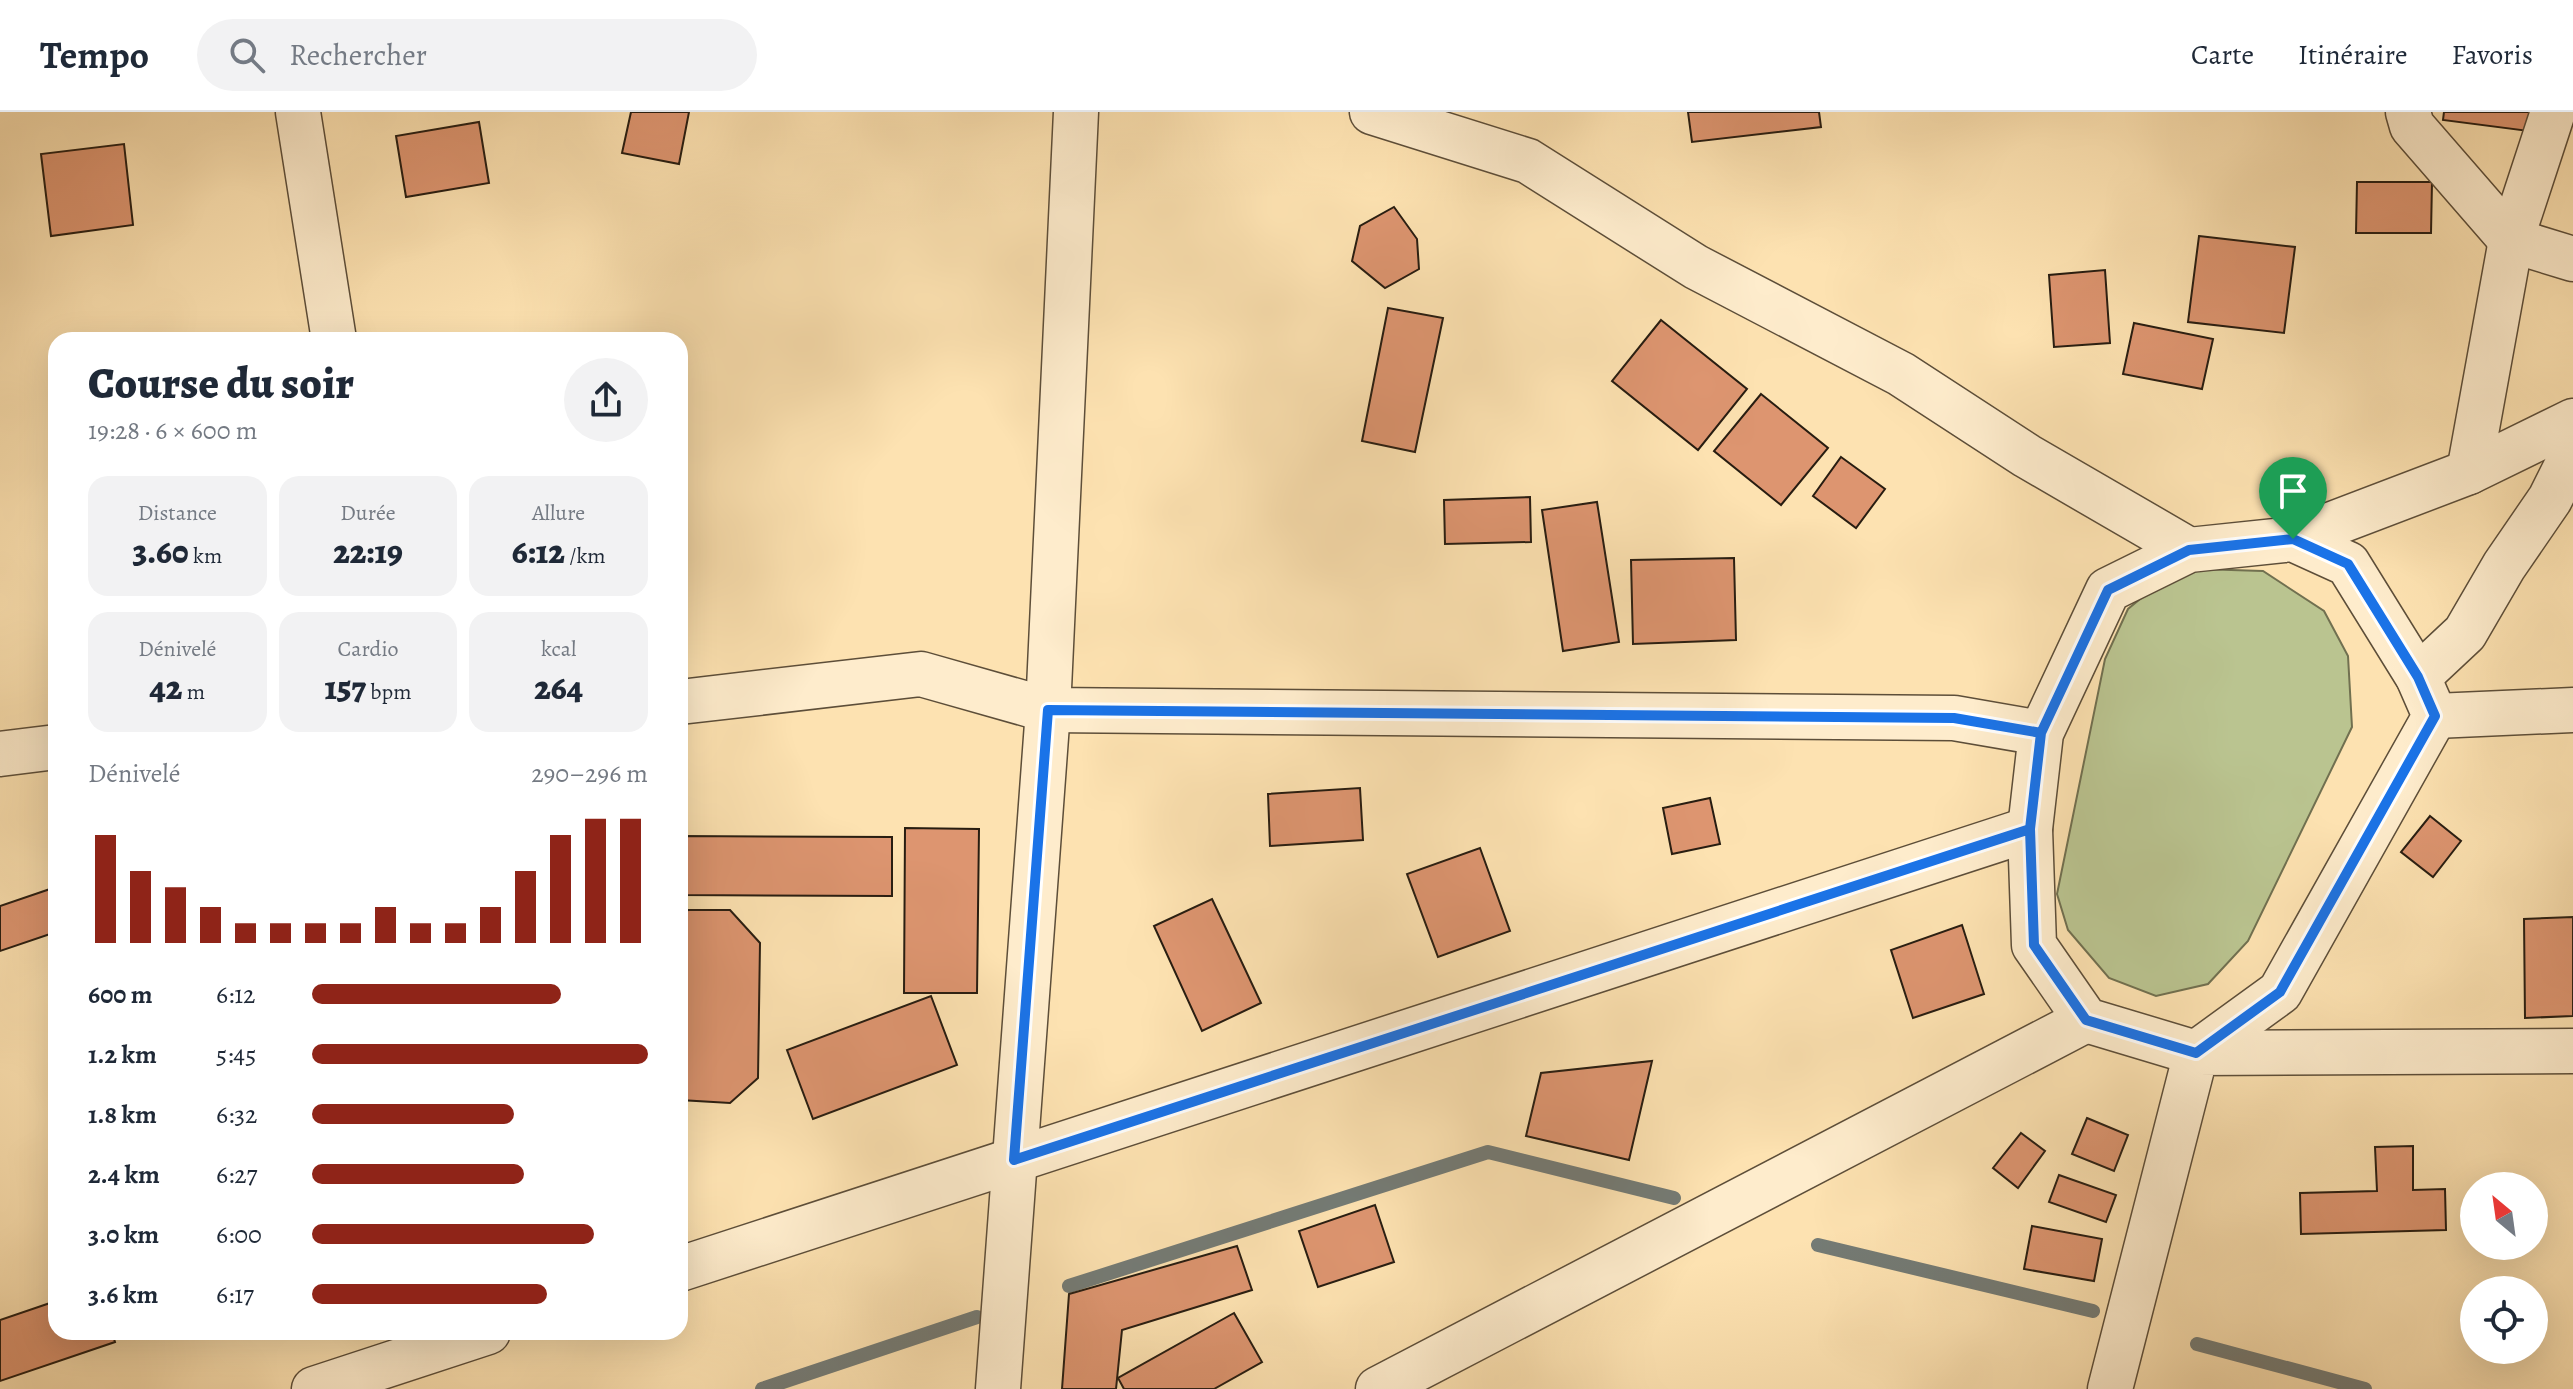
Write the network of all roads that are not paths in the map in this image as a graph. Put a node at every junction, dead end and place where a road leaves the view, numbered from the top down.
1 (298, 112) edge
2 (1076, 112) edge
3 (1372, 112) edge
4 (2408, 112) edge
5 (2553, 112) edge
6 (2511, 240) junction
7 (2573, 259) edge
8 (333, 332) edge
9 (2573, 421) edge
10 (2573, 453) edge
11 (2469, 472) junction
12 (2293, 539) junction
13 (2189, 550) junction
14 (2418, 677) junction
15 (688, 701) edge
16 (1048, 710) junction
17 (2573, 710) edge
18 (2435, 716) junction
19 (2041, 733) junction
20 (48, 748) edge
21 (0, 754) edge
22 (2030, 829) junction
23 (2086, 1020) junction
24 (2573, 1051) edge
25 (2196, 1053) junction
26 (1014, 1160) junction
27 (688, 1266) edge
28 (464, 1340) edge
29 (314, 1389) edge
30 (998, 1389) edge
31 (1378, 1389) edge
32 (2110, 1389) edge

1 - 8 street
2 - 16 street
3 - 13 street
4 - 6 street
5 - 6 street
6 - 7 street
6 - 11 street
9 - 11 street
10 - 14 street
11 - 12 street
12 - 13 street
12 - 14 street
13 - 19 street
14 - 18 street
15 - 16 street
16 - 19 street
16 - 26 street
17 - 18 street
18 - 25 street
19 - 22 street
20 - 21 street
22 - 23 street
22 - 26 street
23 - 25 street
23 - 31 street
24 - 25 street
25 - 32 street
26 - 27 street
26 - 30 street
28 - 29 street

